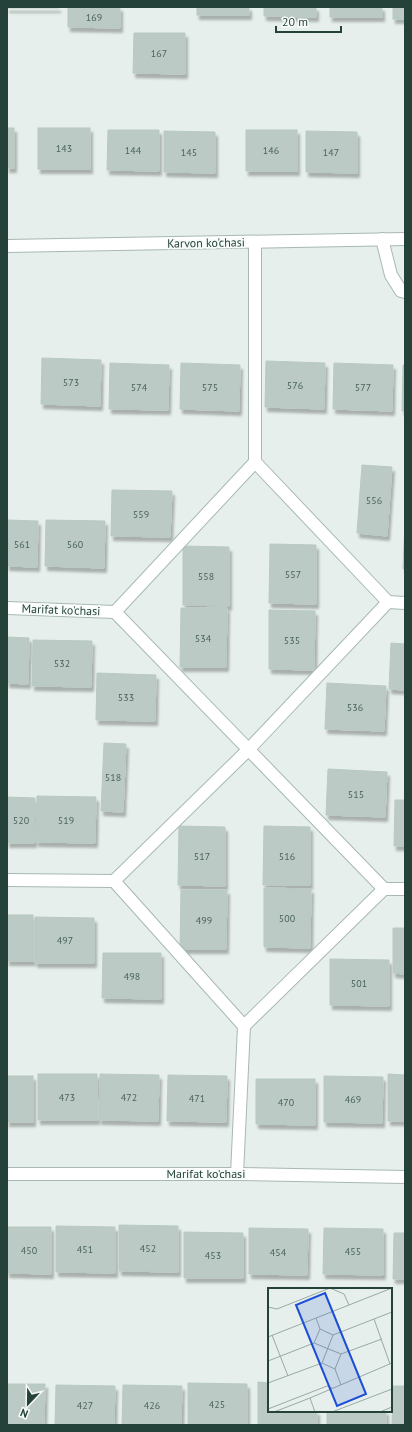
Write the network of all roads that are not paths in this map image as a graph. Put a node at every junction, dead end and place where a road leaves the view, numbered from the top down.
1 (382, 239) junction
2 (405, 239) edge
3 (255, 242) junction
4 (7, 246) edge
5 (405, 292) edge
6 (255, 462) junction
7 (388, 602) junction
8 (405, 603) edge
9 (7, 608) edge
10 (115, 612) junction
11 (248, 750) junction
12 (7, 880) edge
13 (114, 881) junction
14 (384, 889) junction
15 (405, 889) edge
16 (244, 1026) junction
17 (7, 1174) edge
18 (237, 1174) junction
19 (405, 1177) edge

1 - 2 street, Karvon ko'chasi
1 - 3 street, Karvon ko'chasi
1 - 5 street
3 - 4 street, Karvon ko'chasi
3 - 6 street
6 - 7 street
6 - 10 street
7 - 8 street
7 - 11 street
9 - 10 street, Marifat ko'chasi
10 - 11 street
11 - 13 street
11 - 14 street
12 - 13 street
13 - 16 street
14 - 15 street
14 - 16 street
16 - 18 street
17 - 18 street, Marifat ko'chasi
18 - 19 street, Marifat ko'chasi

